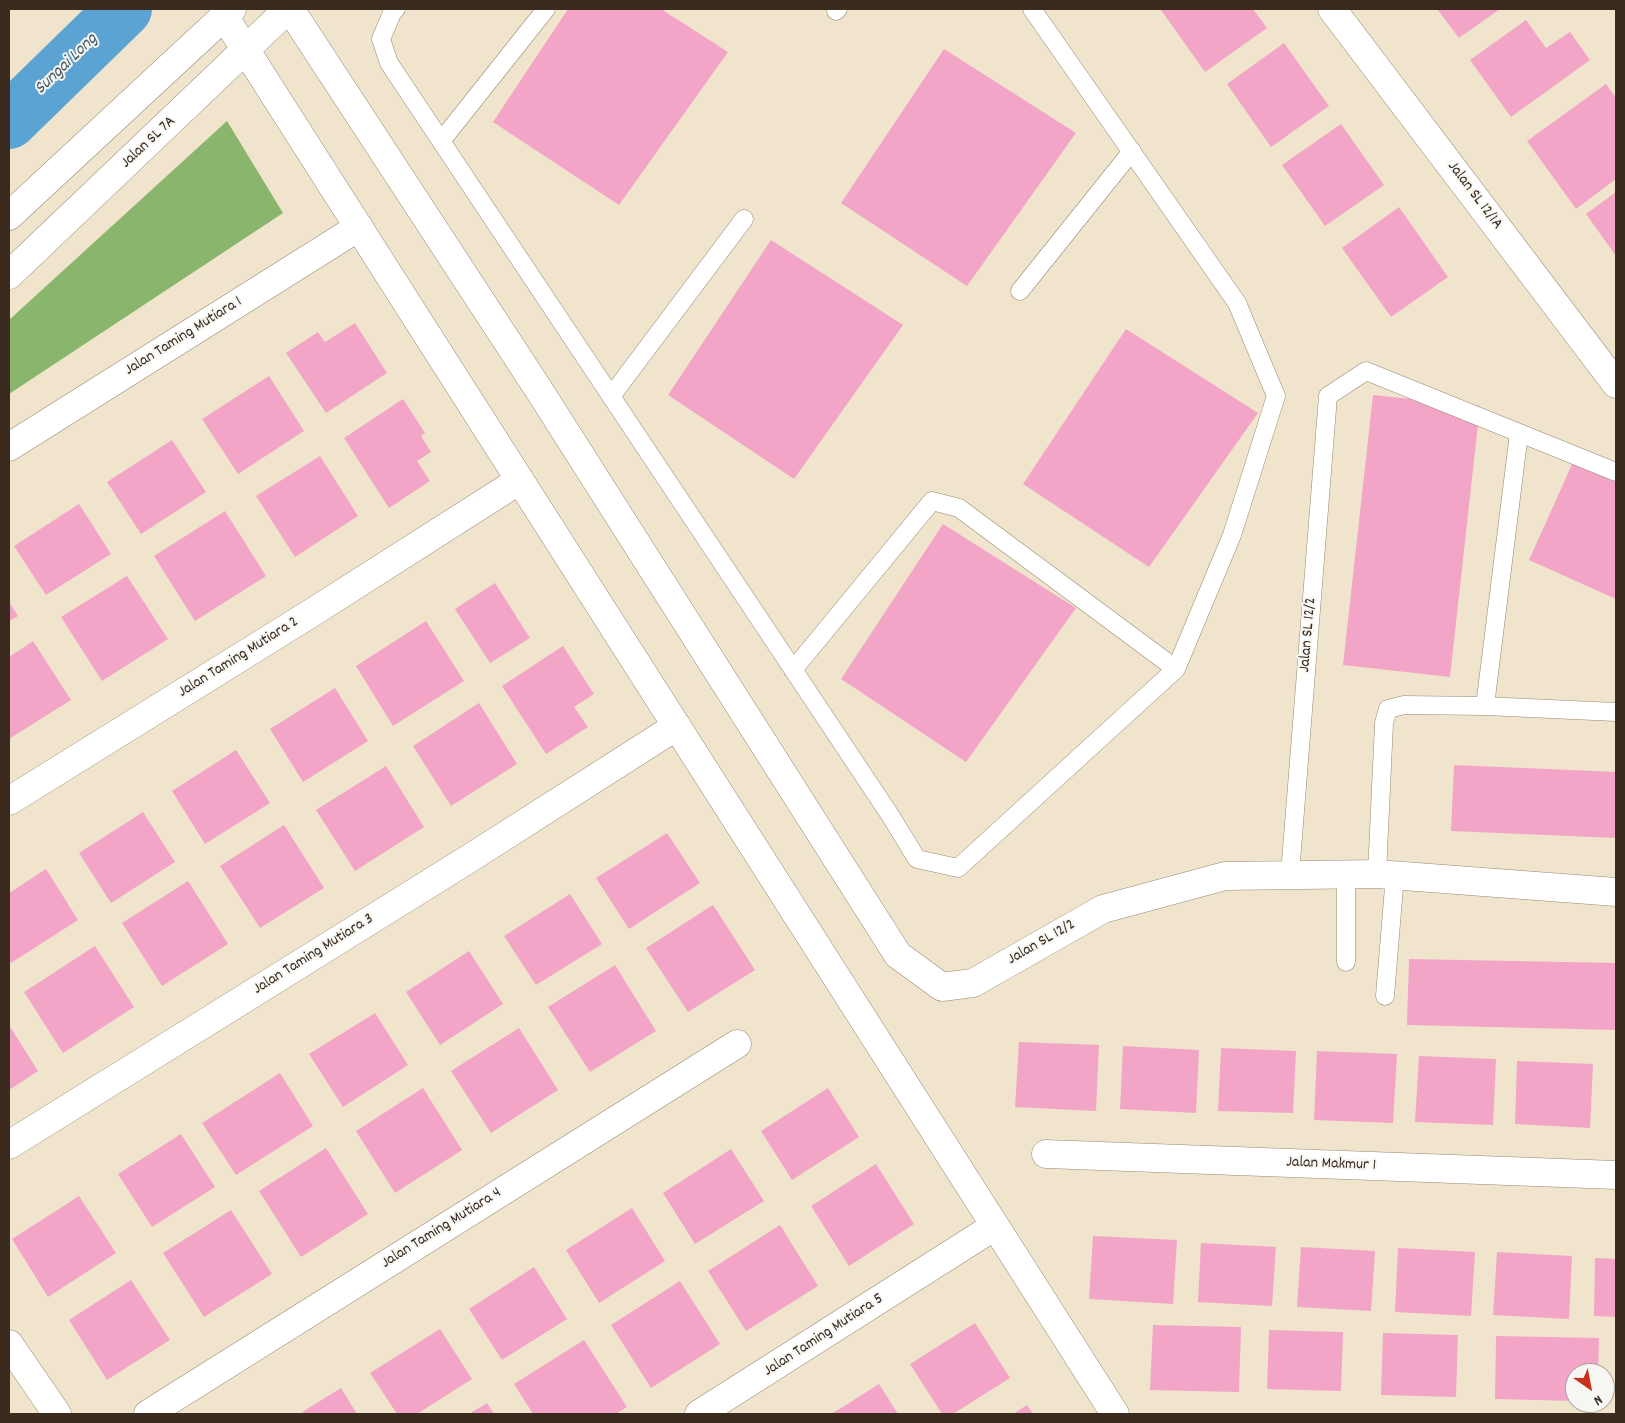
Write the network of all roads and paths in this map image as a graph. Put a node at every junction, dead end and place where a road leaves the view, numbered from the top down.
1 (289, 9) edge
2 (396, 9) edge
3 (546, 9) edge
4 (1032, 9) edge
5 (1332, 9) edge
6 (228, 12) edge
7 (247, 50) junction
8 (442, 140) junction
9 (1132, 151) junction
10 (9, 216) edge
11 (744, 219) dead end
12 (359, 227) junction
13 (9, 275) edge
14 (1020, 290) dead end
15 (1616, 384) edge
16 (612, 396) junction
17 (1520, 433) junction
18 (9, 447) edge
19 (1616, 472) edge
20 (520, 480) junction
21 (1176, 669) junction
22 (792, 670) junction
23 (1485, 706) junction
24 (1616, 712) edge
25 (677, 726) junction
26 (9, 801) edge
27 (1290, 874) junction
28 (1346, 874) junction
29 (1386, 874) junction
30 (1616, 892) edge
31 (1346, 962) dead end
32 (1385, 996) dead end
33 (737, 1044) dead end
34 (9, 1145) edge
35 (1046, 1154) dead end
36 (1616, 1175) edge
37 (995, 1226) junction
38 (9, 1344) edge
39 (57, 1414) edge
40 (148, 1414) edge
41 (699, 1414) edge
42 (1115, 1414) edge

1 - 7 street, Jalan SL 7A
1 - 27 street, Jalan SL 12/2
2 - 8 lane
3 - 8 lane
4 - 9 lane
5 - 15 street, Jalan SL 12/1A
6 - 7 street
6 - 10 street
7 - 12 street
7 - 13 street, Jalan SL 7A
8 - 16 lane
9 - 14 lane
9 - 21 lane
11 - 16 lane
12 - 18 street, Jalan Taming Mutiara 1
12 - 20 street
16 - 22 lane
17 - 19 lane
17 - 23 lane
17 - 27 lane, Jalan SL 12/2
20 - 25 street
20 - 26 street, Jalan Taming Mutiara 2
21 - 22 lane
21 - 22 lane
23 - 24 lane
23 - 29 lane
25 - 34 street, Jalan Taming Mutiara 3
25 - 37 street
27 - 28 street, Jalan SL 12/2
28 - 29 street, Jalan SL 12/2
28 - 31 lane
29 - 30 street, Jalan SL 12/2
29 - 32 lane
33 - 40 street, Jalan Taming Mutiara 4
35 - 36 street, Jalan Makmur 1
37 - 41 street, Jalan Taming Mutiara 5
37 - 42 street
38 - 39 street

